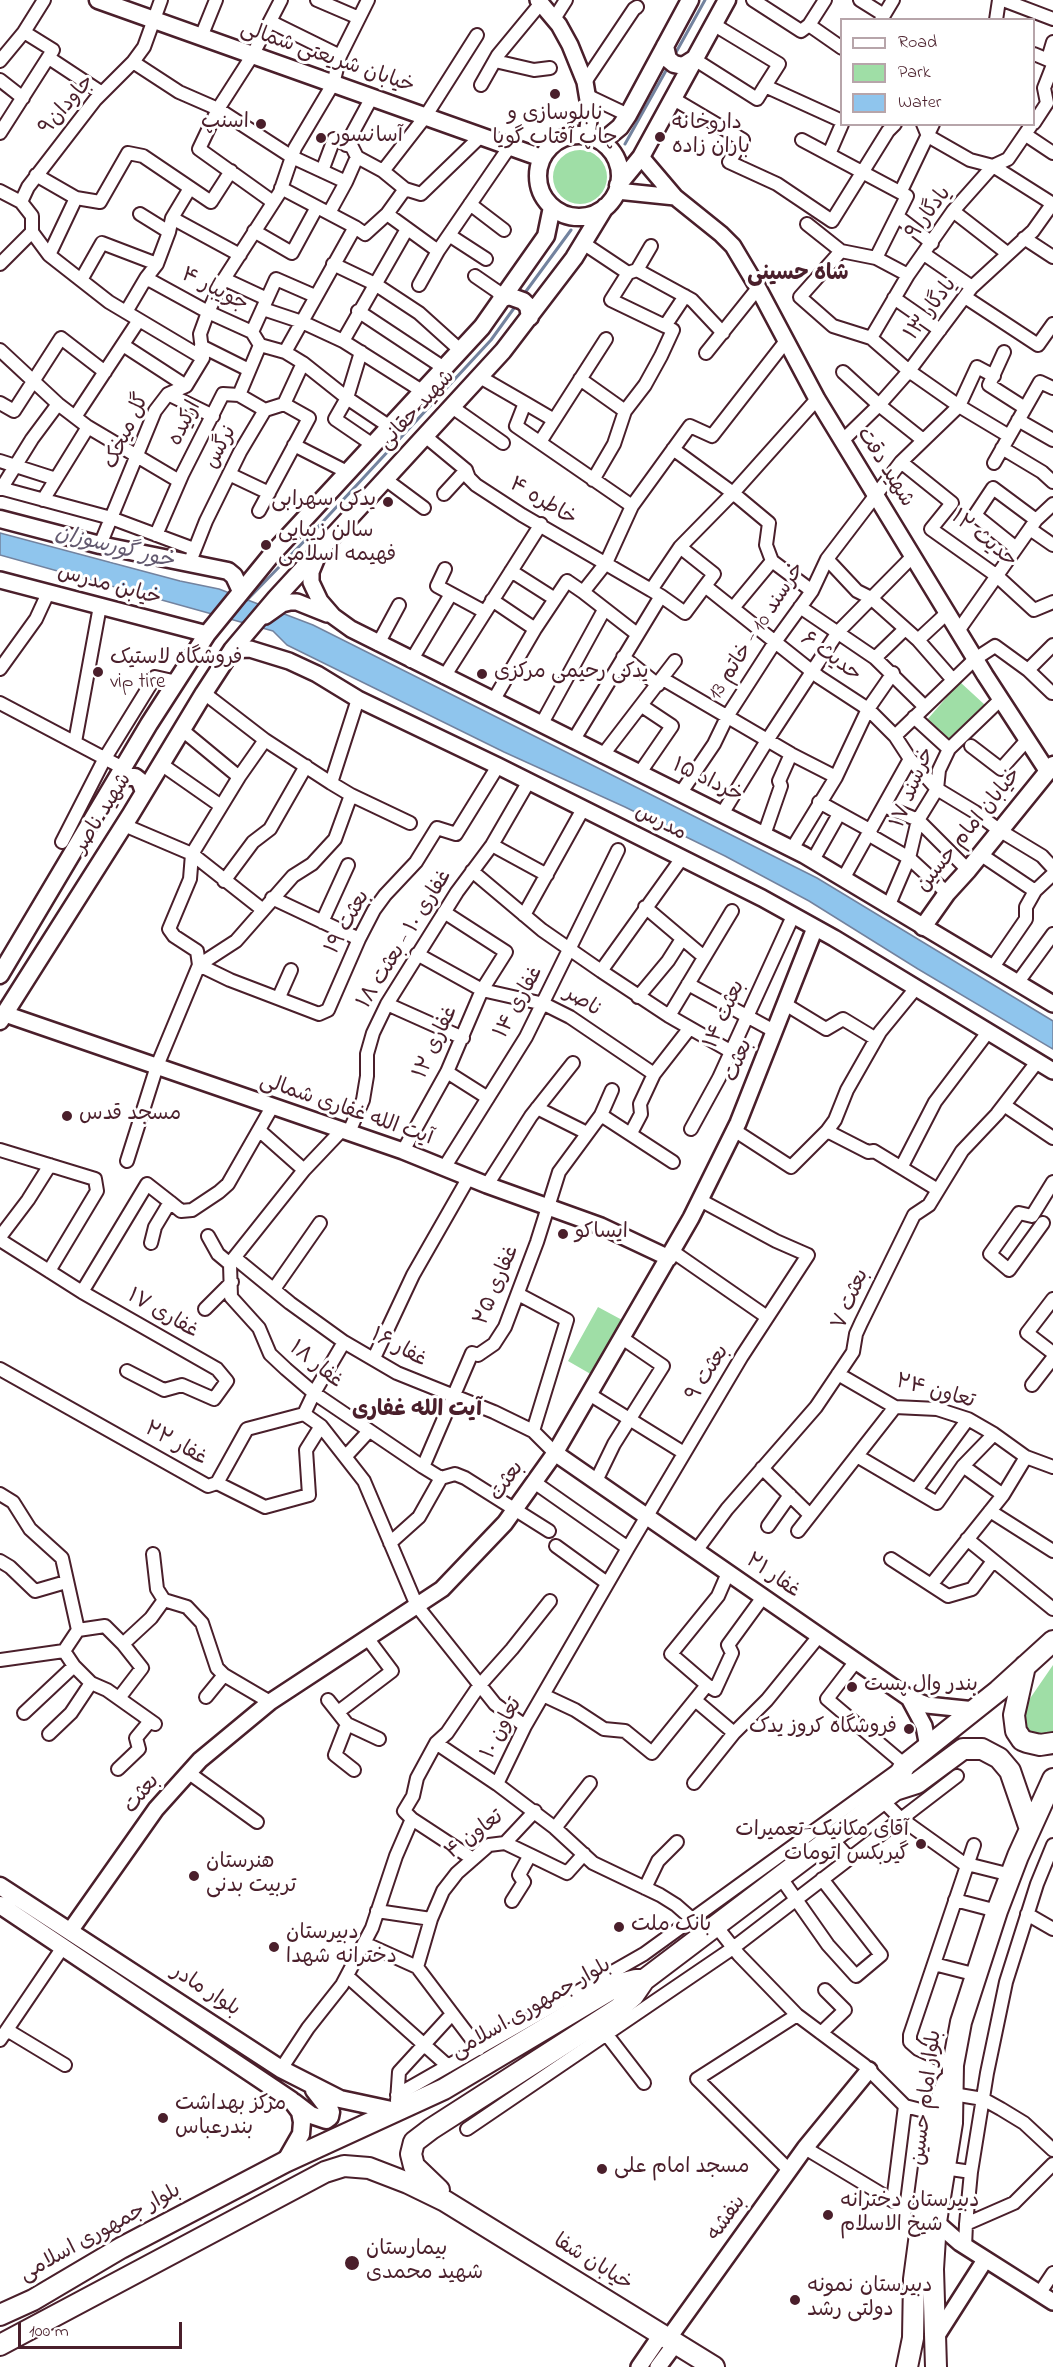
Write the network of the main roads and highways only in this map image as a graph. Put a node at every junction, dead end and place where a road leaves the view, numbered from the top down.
1 (98, 0) edge
2 (690, 0) edge
3 (727, 0) edge
4 (665, 46) junction
5 (694, 59) junction
6 (595, 139) junction
7 (542, 158) junction
8 (618, 188) junction
9 (552, 207) junction
10 (605, 207) junction
11 (502, 298) junction
12 (530, 317) junction
13 (0, 519) edge
14 (273, 553) junction
15 (206, 567) junction
16 (241, 591) junction
17 (212, 628) joint
18 (248, 630) joint
19 (139, 742) junction
20 (163, 760) junction
21 (1051, 772) edge
22 (119, 775) junction
23 (144, 792) junction
24 (923, 927) road end
25 (0, 975) edge
26 (2, 1017) edge
27 (1053, 1641) edge
28 (1025, 1666) junction
29 (1053, 1743) edge
30 (1053, 1779) edge
31 (889, 1795) junction
32 (1030, 1829) junction
33 (0, 1886) edge
34 (0, 1905) edge
35 (644, 1980) junction
36 (953, 2067) junction
37 (310, 2084) junction
38 (291, 2100) junction
39 (396, 2103) junction
40 (285, 2162) junction
41 (444, 2200) junction
42 (0, 2315) edge
43 (0, 2345) edge
44 (714, 2367) edge
45 (907, 2367) edge
46 (936, 2367) edge

1 - 7 main road, خیابان شریعتی شمالی
2 - 4 main road
3 - 5 main road
4 - 5 main road
4 - 6 main road
5 - 8 main road
6 - 7 main road
6 - 8 main road
7 - 9 main road
8 - 10 main road
9 - 10 main road
9 - 11 main road, شهید حقانی
10 - 12 main road, شهید حقانی
11 - 12 main road
11 - 14 main road, شهید حقانی
12 - 18 main road, شهید حقانی
13 - 15 main road
14 - 15 main road
14 - 16 main road, شهید حقانی
15 - 16 main road
16 - 17 main road, شهید حقانی
17 - 19 main road, شهید ناصر
18 - 20 main road, شهید ناصر
19 - 20 main road
19 - 22 main road, شهید ناصر
20 - 23 main road, شهید ناصر
21 - 24 main road, خیابان امام حسین
22 - 23 main road
22 - 25 main road, شهید ناصر
23 - 26 main road, شهید ناصر
27 - 28 main road
28 - 29 main road
28 - 31 main road
30 - 32 main road, بلوار امام حسین
31 - 32 main road
31 - 35 main road, بلوار جمهوری اسلامی
32 - 36 main road, بلوار امام حسین
33 - 37 main road, بلوار مادر
34 - 38 main road, بلوار مادر
35 - 39 main road, بلوار جمهوری اسلامی
35 - 41 main road
36 - 45 main road
36 - 46 main road, بلوار امام حسین
37 - 38 main road, بلوار مادر
37 - 39 main road, بلوار مادر
38 - 40 main road
39 - 40 main road, بلوار جمهوری اسلامی
40 - 42 main road, بلوار جمهوری اسلامی
41 - 43 main road
41 - 44 main road, خیابان شفا

